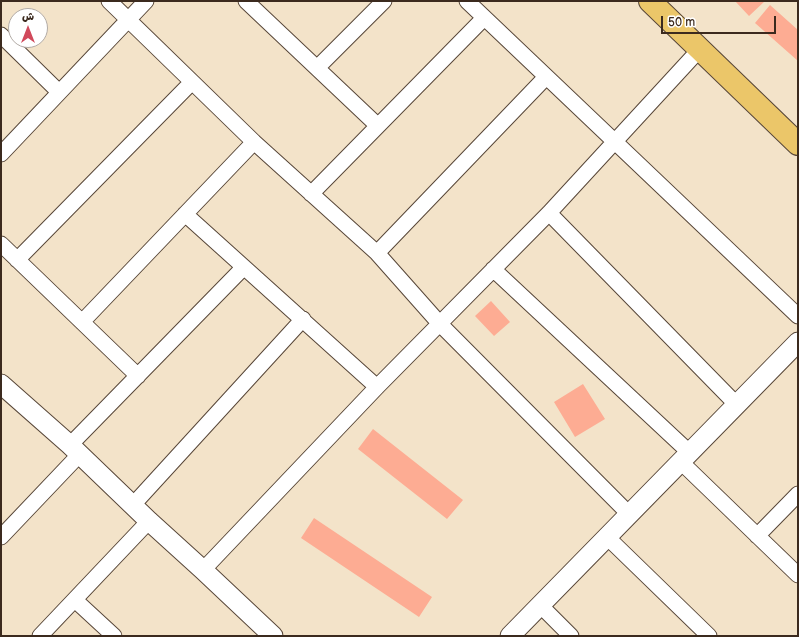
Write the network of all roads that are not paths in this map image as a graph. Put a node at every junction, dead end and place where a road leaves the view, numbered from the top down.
1 (109, 1) edge
2 (146, 1) edge
3 (246, 1) edge
4 (384, 1) edge
5 (467, 1) edge
6 (650, 1) edge
7 (262, 6) edge
8 (484, 18) junction
9 (128, 20) junction
10 (1, 35) edge
11 (700, 49) junction
12 (318, 67) junction
13 (546, 76) junction
14 (191, 83) junction
15 (59, 92) junction
16 (378, 125) junction
17 (616, 141) junction
18 (254, 142) junction
19 (798, 144) edge
20 (1, 154) edge
21 (311, 194) junction
22 (549, 213) junction
23 (185, 214) junction
24 (1, 244) edge
25 (377, 253) junction
26 (17, 260) junction
27 (244, 267) junction
28 (492, 270) junction
29 (798, 316) edge
30 (302, 319) junction
31 (82, 322) junction
32 (440, 324) junction
33 (798, 342) edge
34 (138, 376) junction
35 (378, 387) junction
36 (3, 390) edge
37 (737, 405) junction
38 (74, 450) junction
39 (686, 458) junction
40 (798, 494) edge
41 (132, 506) junction
42 (629, 514) junction
43 (149, 522) junction
44 (606, 536) junction
45 (757, 536) junction
46 (1, 537) edge
47 (203, 570) junction
48 (798, 575) edge
49 (75, 600) junction
50 (540, 605) junction
51 (40, 636) edge
52 (114, 636) edge
53 (273, 636) edge
54 (510, 636) edge
55 (571, 636) edge
56 (708, 636) edge

1 - 9 street
2 - 9 street
3 - 7 street
4 - 12 street
5 - 8 street
6 - 11 main road
7 - 12 street
8 - 13 street
8 - 16 street
9 - 14 street
9 - 15 street
10 - 15 street
11 - 17 street
11 - 19 main road
12 - 16 street
13 - 17 street
13 - 25 street
14 - 18 street
14 - 26 street
15 - 20 street
16 - 21 street
17 - 22 street
17 - 29 street
18 - 21 street
18 - 23 street
21 - 25 street
22 - 28 street
22 - 37 street
23 - 27 street
23 - 31 street
24 - 26 street
25 - 32 street
26 - 31 street
27 - 30 street
27 - 34 street
28 - 32 street
28 - 39 street
30 - 35 street
30 - 41 street
31 - 34 street
32 - 35 street
32 - 42 street
33 - 37 street
34 - 38 street
35 - 47 street
36 - 38 street
37 - 39 street
38 - 41 street
38 - 46 street
39 - 42 street
39 - 45 street
40 - 45 street
41 - 43 street
42 - 44 street
43 - 47 street
43 - 49 street
44 - 50 street
44 - 56 street
45 - 48 street
47 - 53 street
49 - 51 street
49 - 52 street
50 - 54 street
50 - 55 street

